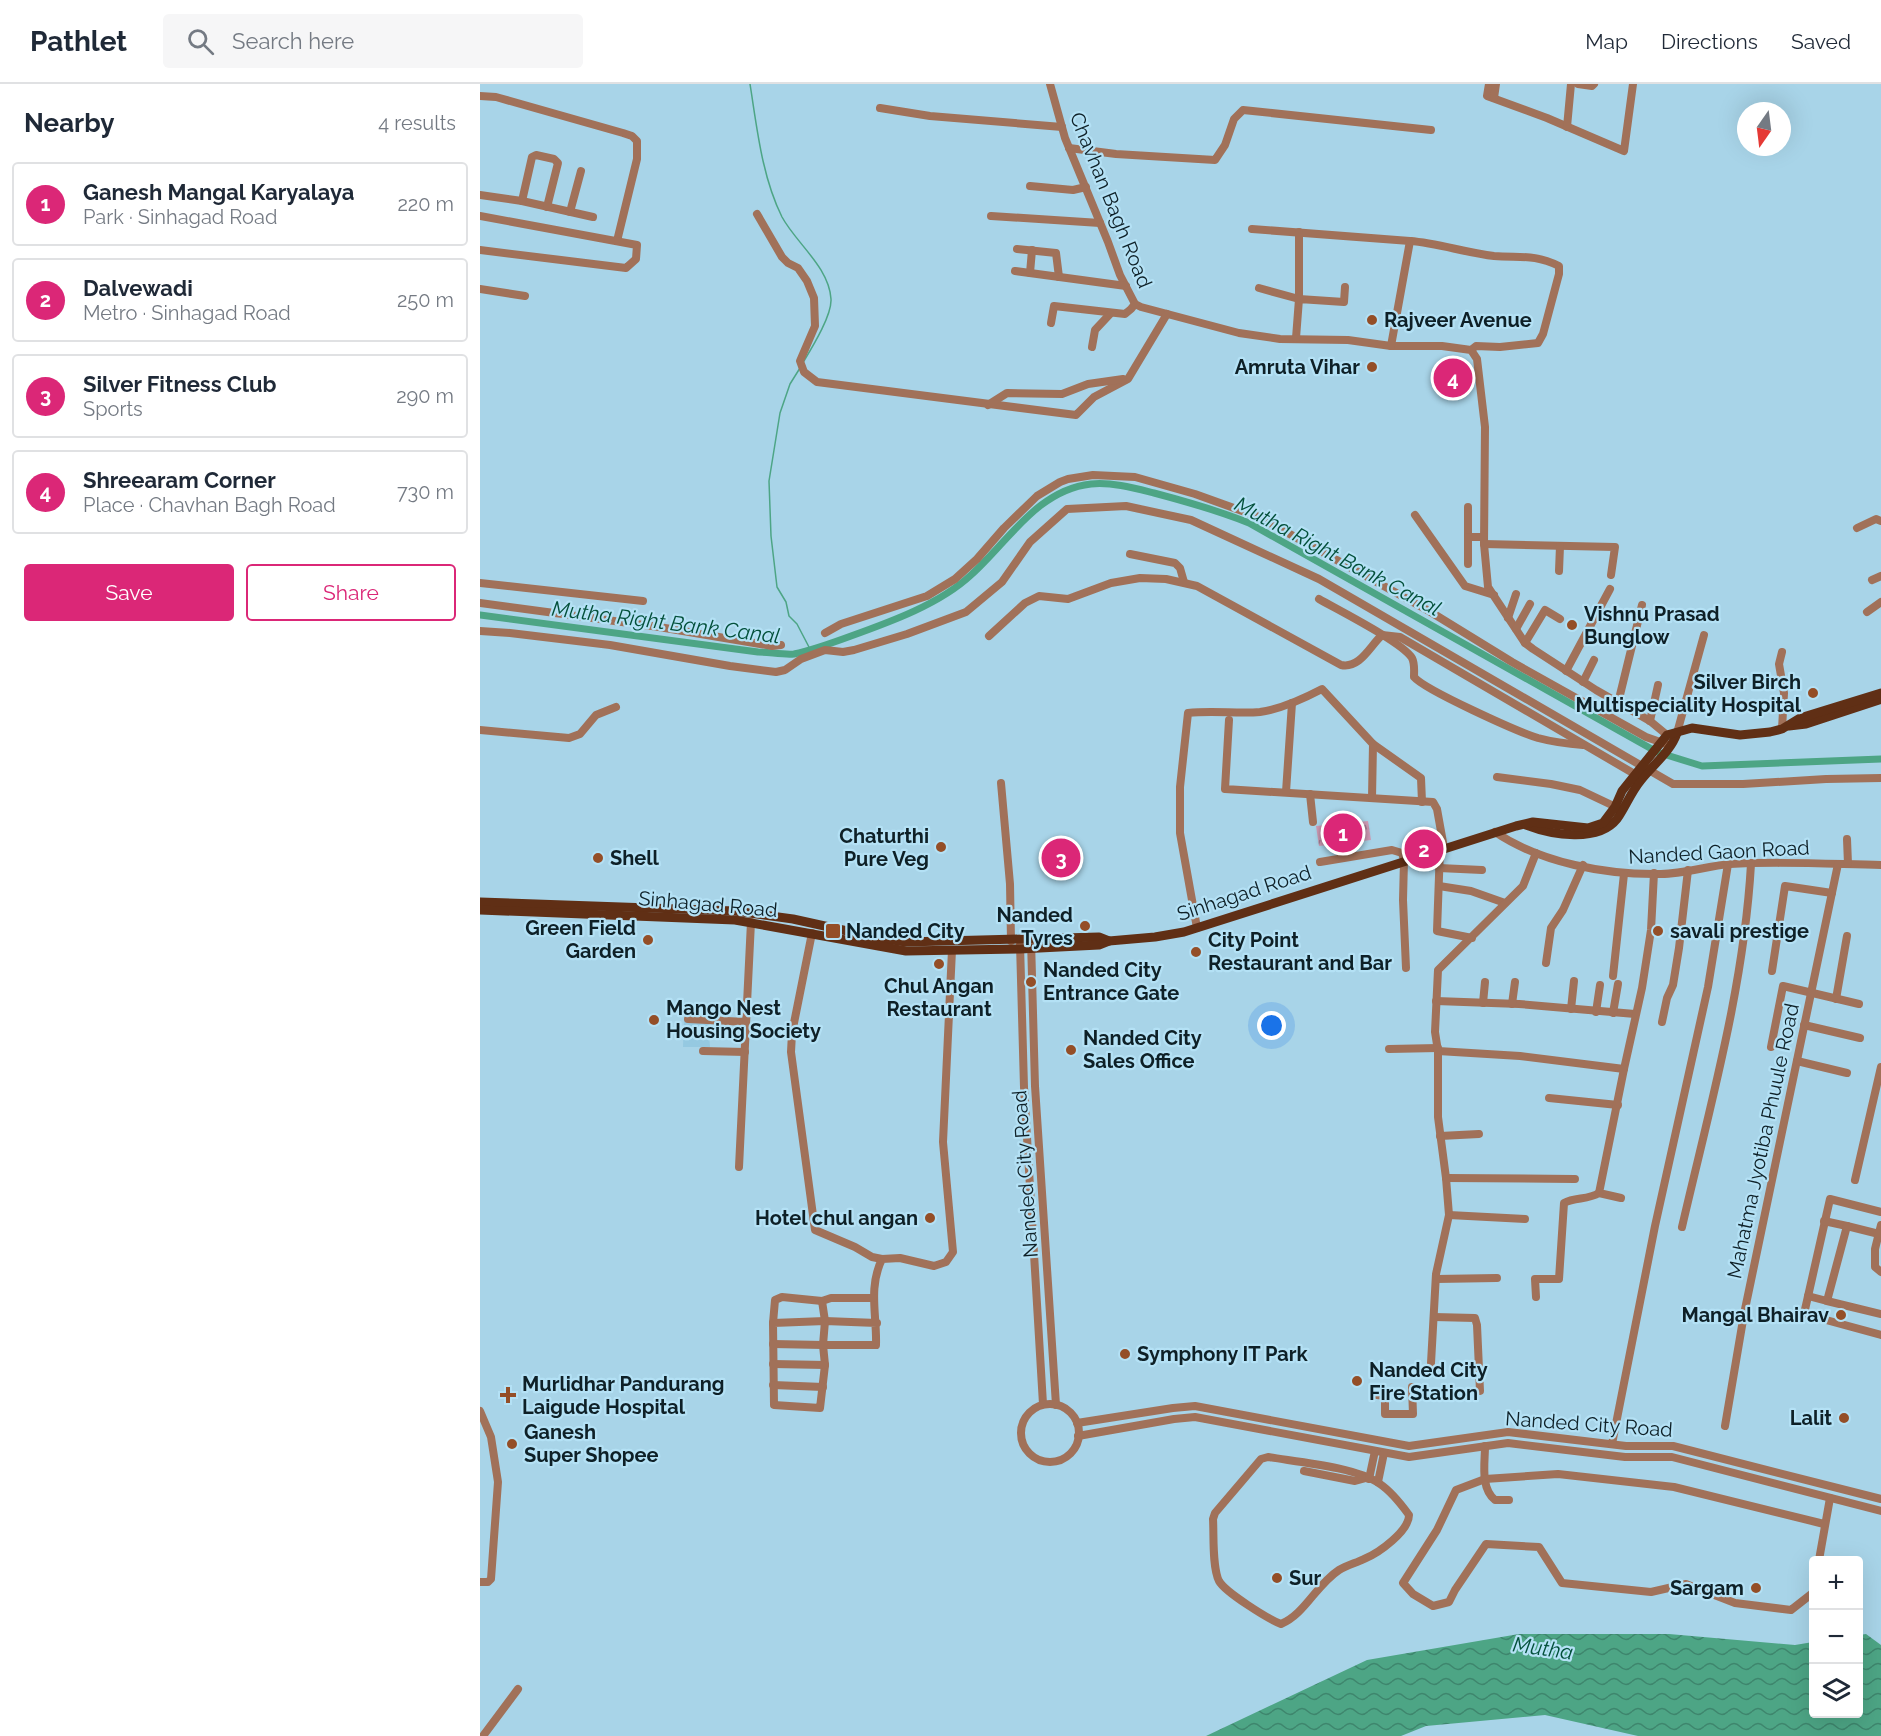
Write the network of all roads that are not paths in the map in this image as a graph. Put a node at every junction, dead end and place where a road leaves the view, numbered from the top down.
1 (1050, 84) edge
2 (1489, 84) edge
3 (1496, 84) edge
4 (1571, 84) edge
5 (1578, 84) edge
6 (1594, 84) edge
7 (1634, 84) edge
8 (480, 96) edge
9 (1494, 98) junction
10 (880, 108) dead end
11 (1062, 127) junction
12 (1567, 127) junction
13 (1431, 130) dead end
14 (1069, 148) junction
15 (581, 171) dead end
16 (1030, 186) dead end
17 (1086, 187) junction
18 (480, 195) edge
19 (522, 201) junction
20 (547, 207) junction
21 (570, 212) junction
22 (757, 214) dead end
23 (480, 216) edge
24 (991, 216) dead end
25 (593, 217) dead end
26 (1100, 223) junction
27 (1252, 229) dead end
28 (1299, 232) junction
29 (1410, 241) junction
30 (617, 242) junction
31 (1017, 249) dead end
32 (480, 250) edge
33 (1032, 250) junction
34 (1015, 271) dead end
35 (1030, 273) junction
36 (1059, 277) junction
37 (1126, 286) junction
38 (1345, 287) dead end
39 (1259, 288) dead end
40 (480, 289) edge
41 (525, 296) dead end
42 (1299, 299) junction
43 (1135, 304) junction
44 (1110, 314) junction
45 (1167, 314) junction
46 (1051, 323) dead end
47 (1296, 338) junction
48 (1391, 345) junction
49 (1092, 347) dead end
50 (1471, 350) junction
51 (1128, 379) junction
52 (988, 405) junction
53 (1468, 507) dead end
54 (1415, 515) dead end
55 (1881, 521) edge
56 (1857, 528) dead end
57 (1468, 537) junction
58 (1484, 540) junction
59 (1560, 546) junction
60 (1130, 554) dead end
61 (1468, 564) dead end
62 (1559, 571) dead end
63 (1611, 575) dead end
64 (1881, 576) edge
65 (1872, 580) dead end
66 (1184, 582) junction
67 (480, 583) edge
68 (1610, 589) dead end
69 (1516, 594) dead end
70 (1494, 595) junction
71 (1319, 599) dead end
72 (643, 601) dead end
73 (1881, 602) edge
74 (480, 603) edge
75 (1530, 604) dead end
76 (1642, 605) dead end
77 (1867, 612) dead end
78 (1508, 618) junction
79 (1560, 619) dead end
80 (1516, 629) junction
81 (480, 631) edge
82 (825, 633) dead end
83 (1382, 635) junction
84 (1704, 635) dead end
85 (989, 636) dead end
86 (1525, 643) junction
87 (781, 645) dead end
88 (1782, 652) dead end
89 (1594, 660) dead end
90 (1566, 671) junction
91 (1582, 682) junction
92 (1658, 685) dead end
93 (1881, 693) edge
94 (1881, 699) edge
95 (1292, 703) junction
96 (1618, 703) junction
97 (616, 707) dead end
98 (1229, 720) dead end
99 (1650, 721) junction
100 (1785, 727) junction
101 (480, 730) edge
102 (1668, 737) junction
103 (1373, 744) junction
104 (1588, 746) junction
105 (1671, 746) junction
106 (1642, 772) junction
107 (1497, 777) dead end
108 (1881, 778) edge
109 (1001, 783) dead end
110 (1287, 792) junction
111 (1310, 794) junction
112 (1372, 798) junction
113 (1422, 801) junction
114 (1618, 808) junction
115 (1313, 822) dead end
116 (1495, 832) junction
117 (1846, 839) dead end
118 (1442, 848) junction
119 (1536, 853) junction
120 (1404, 861) junction
121 (1320, 862) dead end
122 (1728, 864) junction
123 (1751, 864) junction
124 (1838, 864) junction
125 (1848, 864) junction
126 (1583, 865) junction
127 (1881, 865) edge
128 (1440, 868) junction
129 (1482, 870) dead end
130 (1688, 870) junction
131 (1654, 873) junction
132 (1624, 874) junction
133 (1439, 886) junction
134 (1832, 893) junction
135 (480, 902) edge
136 (1505, 903) junction
137 (535, 908) junction
138 (480, 910) edge
139 (702, 913) junction
140 (751, 922) junction
141 (1197, 928) junction
142 (812, 933) junction
143 (1847, 936) dead end
144 (1472, 938) junction
145 (862, 939) junction
146 (1017, 943) junction
147 (1031, 944) junction
148 (906, 946) junction
149 (952, 950) junction
150 (1546, 963) dead end
151 (1406, 968) dead end
152 (1772, 970) dead end
153 (1613, 976) dead end
154 (1485, 981) dead end
155 (1574, 981) dead end
156 (1515, 982) dead end
157 (1618, 984) dead end
158 (1600, 985) dead end
159 (1811, 993) junction
160 (1836, 999) junction
161 (1436, 1001) junction
162 (1483, 1003) junction
163 (1512, 1004) junction
164 (1859, 1004) dead end
165 (1571, 1009) junction
166 (1596, 1012) junction
167 (1613, 1013) junction
168 (1635, 1014) junction
169 (688, 1018) dead end
170 (746, 1022) junction
171 (1662, 1022) dead end
172 (1804, 1025) junction
173 (1860, 1038) dead end
174 (1771, 1047) dead end
175 (1389, 1049) dead end
176 (1438, 1050) junction
177 (703, 1051) dead end
178 (744, 1052) junction
179 (1797, 1061) junction
180 (1881, 1067) edge
181 (1624, 1069) junction
182 (1024, 1073) junction
183 (1035, 1073) junction
184 (1847, 1073) dead end
185 (1549, 1098) dead end
186 (1618, 1105) junction
187 (1479, 1134) dead end
188 (1440, 1136) junction
189 (739, 1167) dead end
190 (1446, 1178) junction
191 (1575, 1179) dead end
192 (1855, 1180) dead end
193 (1599, 1192) junction
194 (1621, 1198) dead end
195 (1881, 1212) edge
196 (1449, 1215) junction
197 (1525, 1219) dead end
198 (1824, 1221) junction
199 (1881, 1225) edge
200 (1847, 1226) junction
201 (1682, 1227) dead end
202 (1879, 1234) junction
203 (882, 1259) junction
204 (1881, 1272) edge
205 (1497, 1278) dead end
206 (1436, 1279) junction
207 (1808, 1296) junction
208 (1536, 1297) dead end
209 (873, 1298) junction
210 (1827, 1300) junction
211 (822, 1301) junction
212 (1881, 1314) edge
213 (1434, 1317) junction
214 (825, 1321) junction
215 (773, 1323) junction
216 (877, 1323) junction
217 (1881, 1335) edge
218 (773, 1344) junction
219 (823, 1345) junction
220 (1431, 1363) dead end
221 (773, 1364) junction
222 (825, 1365) junction
223 (773, 1385) junction
224 (823, 1387) junction
225 (1412, 1387) dead end
226 (1480, 1391) dead end
227 (1377, 1395) dead end
228 (1044, 1404) junction
229 (1056, 1405) junction
230 (480, 1411) edge
231 (1077, 1423) junction
232 (1725, 1426) dead end
233 (1078, 1436) junction
234 (1612, 1444) junction
235 (1485, 1446) junction
236 (1655, 1446) junction
237 (1375, 1451) junction
238 (1384, 1453) junction
239 (1656, 1457) junction
240 (1304, 1471) dead end
241 (1368, 1478) junction
242 (1485, 1479) junction
243 (1378, 1482) junction
244 (1830, 1497) junction
245 (1509, 1500) dead end
246 (1881, 1500) edge
247 (1881, 1511) edge
248 (1824, 1524) junction
249 (1820, 1556) edge
250 (480, 1582) edge
251 (1809, 1596) edge
252 (518, 1689) dead end
253 (483, 1736) edge

1 - 11 street, Chavhan Bagh Road
2 - 9 street
3 - 9 street
4 - 12 street
5 - 6 street
7 - 12 street
8 - 30 street
9 - 12 street
10 - 11 street
11 - 14 street, Chavhan Bagh Road
13 - 14 street
14 - 17 street, Chavhan Bagh Road
15 - 21 street
16 - 17 street
17 - 26 street, Chavhan Bagh Road
18 - 19 street
19 - 20 street
19 - 20 street
20 - 21 street
21 - 25 street
22 - 52 street
23 - 30 street
24 - 26 street
26 - 37 street, Chavhan Bagh Road
27 - 28 street
28 - 29 street
28 - 42 street
29 - 48 street
29 - 50 street, Chavhan Bagh Road
30 - 32 street
31 - 33 street
33 - 35 street
33 - 36 street
34 - 35 street
35 - 36 street
36 - 37 street
37 - 43 street, Chavhan Bagh Road
38 - 42 street
39 - 42 street
40 - 41 street
42 - 47 street
43 - 44 street
43 - 45 street, Chavhan Bagh Road
44 - 46 street
44 - 49 street
45 - 47 street, Chavhan Bagh Road
45 - 51 street
47 - 48 street, Chavhan Bagh Road
48 - 50 street, Chavhan Bagh Road
50 - 58 street
51 - 52 street
51 - 52 street
53 - 57 street
54 - 70 street
55 - 56 street
57 - 58 street
57 - 61 street
58 - 59 street
58 - 70 street
59 - 62 street
59 - 63 street
60 - 66 street
64 - 65 street
66 - 83 street
66 - 85 street
67 - 72 street
68 - 90 street
69 - 78 street
70 - 78 street
71 - 83 street
73 - 77 street
74 - 87 street
75 - 80 street
76 - 96 street
78 - 80 street
79 - 86 street
80 - 86 street
81 - 106 street
82 - 102 street
83 - 104 street
83 - 104 street
84 - 102 street
86 - 90 street
88 - 100 street
89 - 91 street
90 - 91 street
91 - 96 street
92 - 99 street
93 - 100 main road
94 - 100 main road
95 - 103 street
95 - 110 street
95 - 141 street
96 - 99 street
97 - 101 street
98 - 110 street
99 - 102 street
100 - 102 main road
102 - 105 main road, Sinhagad Road
102 - 105 street
102 - 106 main road, Sinhagad Road
103 - 112 street
103 - 113 street
104 - 106 street
105 - 106 main road, Sinhagad Road
106 - 108 street
106 - 114 main road, Sinhagad Road
107 - 114 street
109 - 146 street, Nanded City Road
110 - 111 street
111 - 112 street
111 - 115 street
112 - 113 street
113 - 118 street
114 - 116 main road, Sinhagad Road
116 - 118 main road, Sinhagad Road
116 - 119 street, Nanded Gaon Road
117 - 125 street
118 - 120 main road, Sinhagad Road
118 - 128 street
119 - 126 street, Nanded Gaon Road
119 - 136 street
120 - 121 street
120 - 141 main road, Sinhagad Road
120 - 151 street
122 - 123 street, Nanded Gaon Road
122 - 130 street, Nanded Gaon Road
122 - 234 street
123 - 124 street, Nanded Gaon Road
123 - 201 street
124 - 125 street, Nanded Gaon Road
124 - 134 street, Mahatma Jyotiba Phuule Road
125 - 127 street, Nanded Gaon Road
126 - 132 street, Nanded Gaon Road
126 - 150 street
128 - 129 street
128 - 133 street
130 - 131 street, Nanded Gaon Road
130 - 171 street
131 - 132 street, Nanded Gaon Road
131 - 168 street
132 - 153 street
133 - 136 street
133 - 144 street
134 - 152 street
134 - 159 street, Mahatma Jyotiba Phuule Road
135 - 137 main road, Sinhagad Road
136 - 144 street
137 - 138 main road, Sinhagad Road
137 - 139 main road, Sinhagad Road
139 - 140 main road, Sinhagad Road
139 - 145 main road, Sinhagad Road
140 - 142 main road, Sinhagad Road
140 - 170 street
141 - 147 main road, Sinhagad Road
142 - 145 main road, Sinhagad Road
142 - 203 street
143 - 160 street
144 - 161 street
145 - 148 main road, Sinhagad Road
146 - 147 main road, Sinhagad Road
146 - 148 main road, Sinhagad Road
146 - 149 main road, Sinhagad Road
146 - 182 street, Nanded City Road
147 - 183 street, Nanded City Road
148 - 149 main road, Sinhagad Road
149 - 203 street
154 - 162 street
155 - 165 street
156 - 163 street
157 - 167 street
158 - 166 street
159 - 160 street
159 - 172 street, Mahatma Jyotiba Phuule Road
159 - 174 street
160 - 164 street
161 - 162 street
161 - 176 street
162 - 163 street
163 - 165 street
165 - 166 street
166 - 167 street
167 - 168 street
168 - 181 street
169 - 170 street
170 - 178 street
172 - 173 street
172 - 179 street, Mahatma Jyotiba Phuule Road
175 - 176 street
176 - 181 street
176 - 188 street
177 - 178 street
178 - 189 street
179 - 184 street
179 - 232 street, Mahatma Jyotiba Phuule Road
180 - 192 street
181 - 186 street
182 - 183 street
182 - 228 street, Nanded City Road
183 - 229 street, Nanded City Road
185 - 186 street
186 - 193 street
187 - 188 street
188 - 190 street
190 - 191 street
190 - 196 street
193 - 194 street
193 - 208 street
195 - 198 street
196 - 197 street
196 - 206 street
198 - 200 street
198 - 207 street
199 - 202 street
200 - 202 street
200 - 210 street
202 - 204 street
203 - 209 street
205 - 206 street
206 - 213 street
207 - 210 street
207 - 217 street
209 - 211 street
209 - 216 street
210 - 212 street
211 - 214 street
211 - 215 street
213 - 220 street
213 - 226 street
214 - 215 street
214 - 216 street
214 - 219 street
215 - 218 street
216 - 219 street
218 - 219 street
218 - 221 street
219 - 222 street
221 - 222 street
221 - 223 street
222 - 224 street
223 - 224 street
223 - 224 street
225 - 227 street
228 - 229 street
228 - 233 street
229 - 231 street
230 - 250 street
231 - 233 street
231 - 234 street, Nanded City Road
233 - 237 street, Nanded City Road
234 - 236 street, Nanded City Road
235 - 238 street, Nanded City Road
235 - 239 street, Nanded City Road
235 - 242 street
236 - 239 street
236 - 246 street, Nanded City Road
237 - 238 street, Nanded City Road
237 - 241 street
238 - 243 street
239 - 244 street, Nanded City Road
240 - 241 street
241 - 243 street
241 - 243 street
242 - 245 street
242 - 248 street
242 - 251 street
244 - 247 street, Nanded City Road
244 - 248 street
248 - 249 street
252 - 253 street

